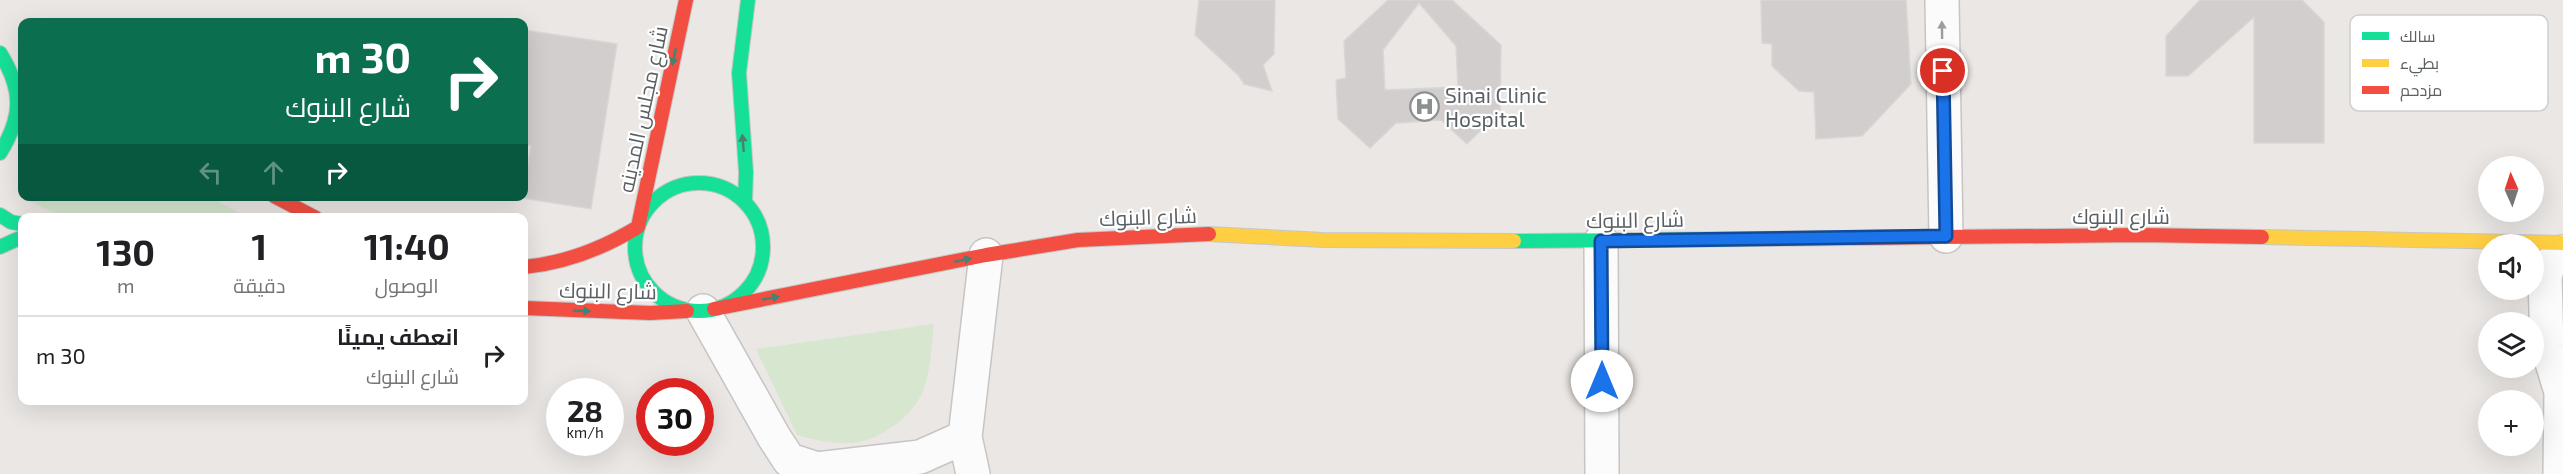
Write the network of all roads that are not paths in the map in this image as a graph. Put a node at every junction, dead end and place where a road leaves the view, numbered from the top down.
1 (686, 0) edge
2 (748, 0) edge
3 (1942, 0) edge
4 (0, 52) edge
5 (18, 62) edge
6 (0, 153) edge
7 (284, 201) edge
8 (745, 202) junction
9 (306, 213) edge
10 (0, 215) edge
11 (18, 223) edge
12 (638, 227) junction
13 (1946, 236) junction
14 (18, 239) edge
15 (1601, 241) junction
16 (2563, 243) edge
17 (0, 247) edge
18 (2563, 252) edge
19 (986, 255) junction
20 (528, 266) edge
21 (528, 308) edge
22 (703, 310) junction
23 (2562, 391) edge
24 (965, 437) junction
25 (973, 474) edge
26 (1602, 474) edge
27 (2560, 474) edge

1 -> 12 main road, شارع مجلس المدينه
8 -> 2 main road
13 -> 3 street
4 - 5 main road
4 - 6 main road
7 - 9 main road
8 - 12 main road
8 - 22 main road
10 - 11 main road
12 - 20 main road, شارع البنوك
12 - 22 main road
13 - 15 main road, شارع البنوك
13 - 16 main road, شارع البنوك
14 - 17 main road
15 - 19 main road, شارع البنوك
15 - 26 street
18 - 23 street
22 -> 19 main road, شارع البنوك
19 - 24 street
21 -> 22 main road, شارع البنوك
22 - 24 street
23 - 27 street
24 - 25 street

